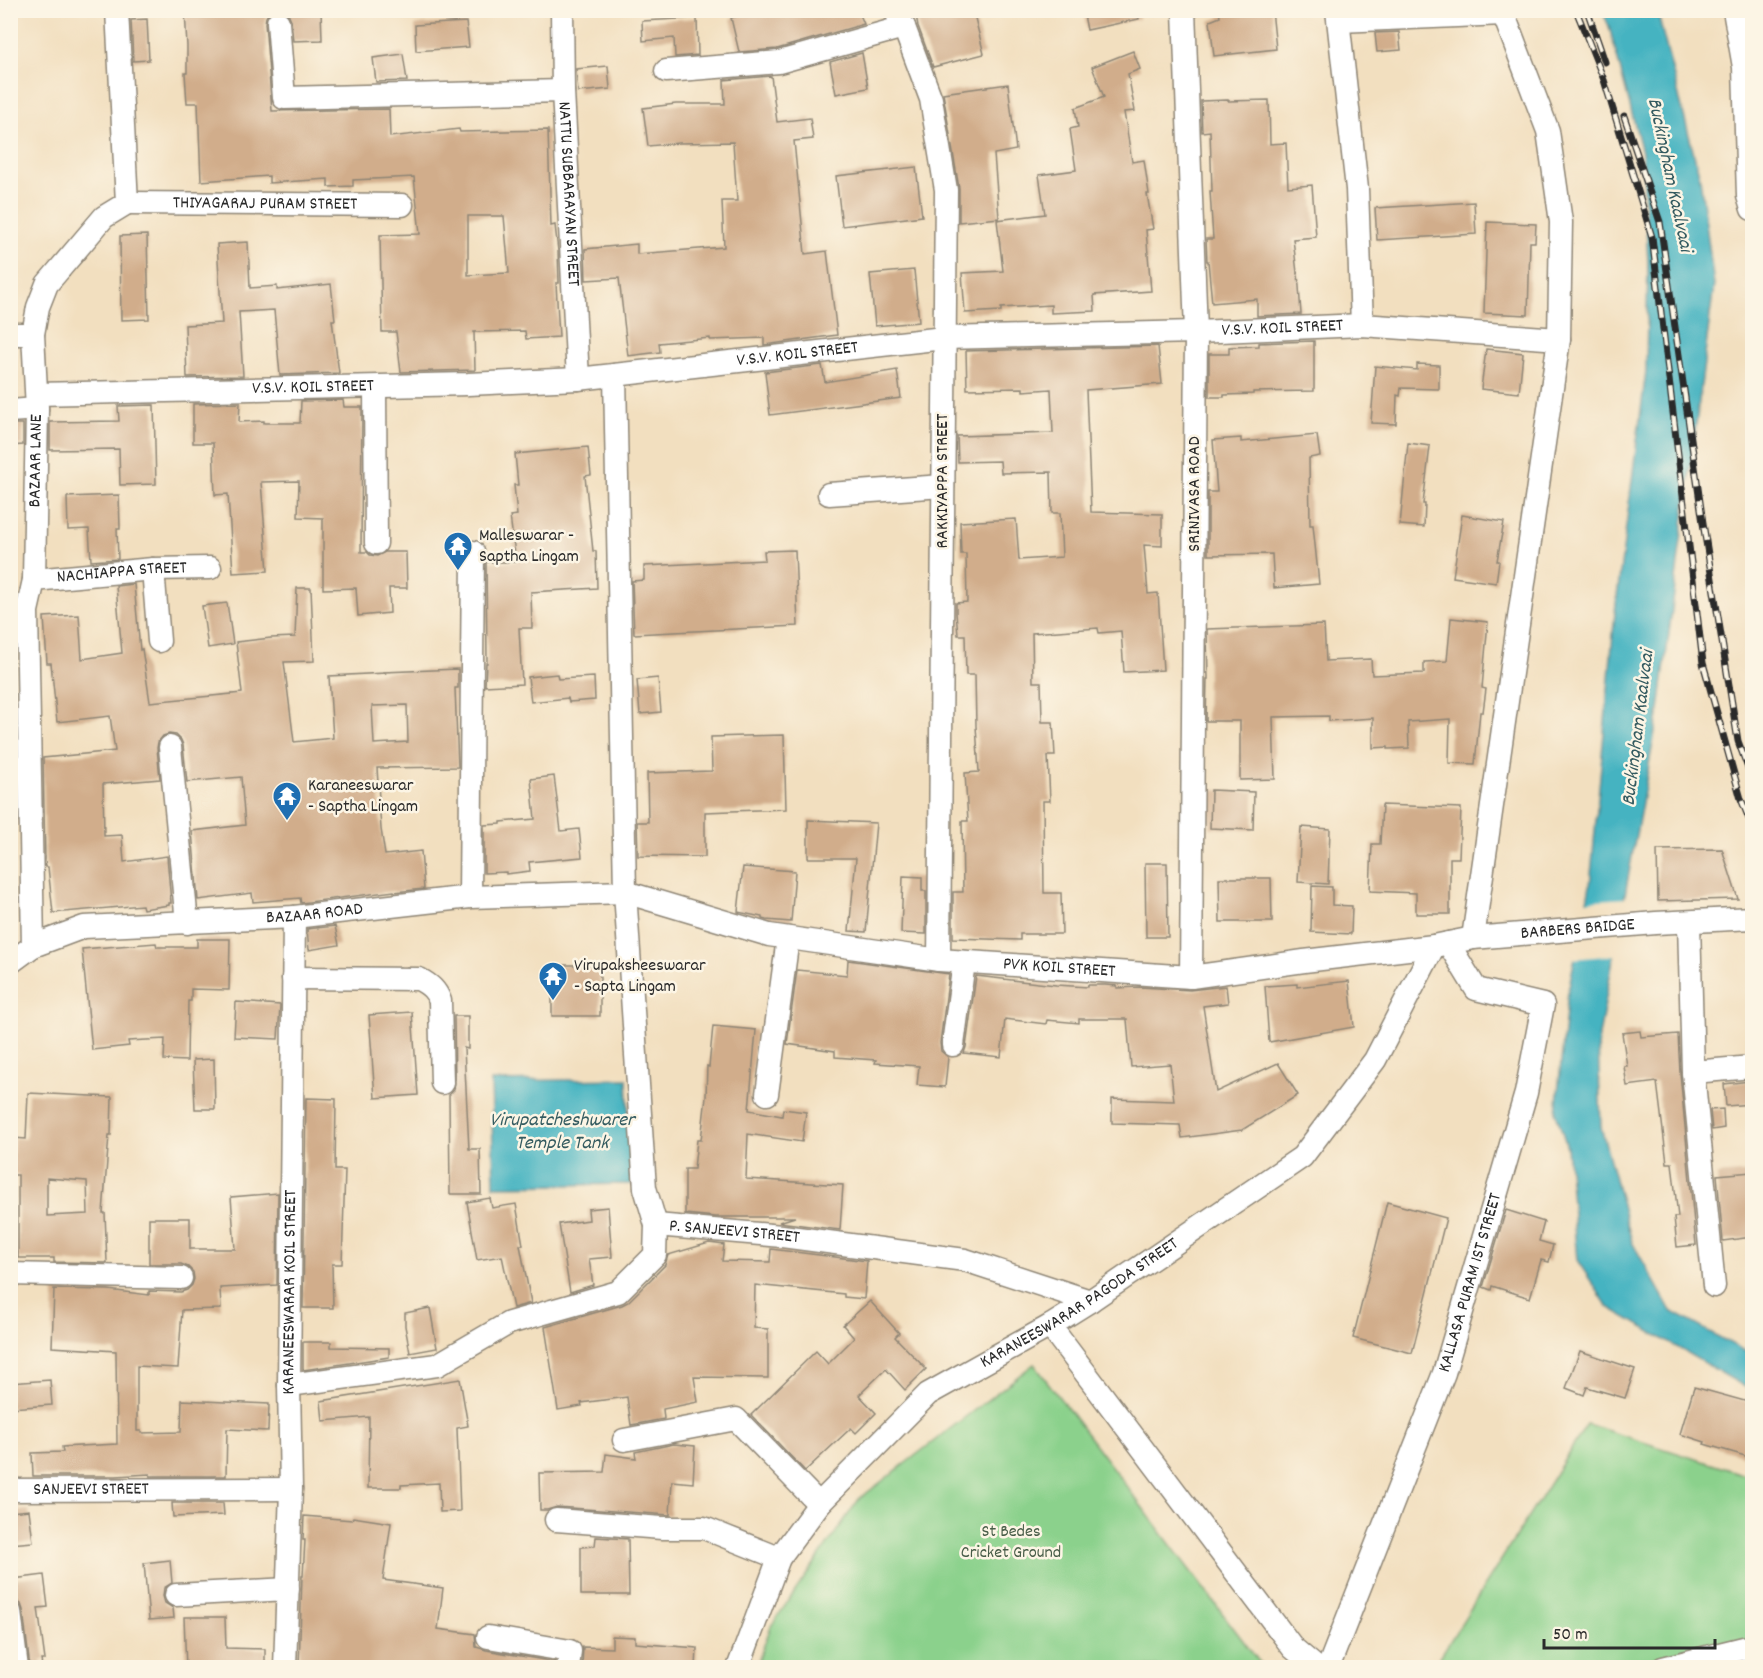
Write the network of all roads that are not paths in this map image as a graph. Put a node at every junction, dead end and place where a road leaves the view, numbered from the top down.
1 (117, 10) edge
2 (562, 10) edge
3 (1184, 10) edge
4 (1734, 10) edge
5 (1503, 12) edge
6 (1338, 16) edge
7 (899, 19) edge
8 (278, 22) dead end
9 (666, 71) dead end
10 (563, 91) junction
11 (1750, 166) edge
12 (127, 202) junction
13 (402, 205) dead end
14 (1752, 209) edge
15 (1362, 325) junction
16 (1196, 332) junction
17 (22, 334) edge
18 (944, 338) junction
19 (1559, 339) junction
20 (615, 375) junction
21 (578, 379) junction
22 (375, 387) junction
23 (37, 402) junction
24 (10, 411) edge
25 (943, 486) junction
26 (829, 494) dead end
27 (376, 543) dead end
28 (473, 552) dead end
29 (210, 568) dead end
30 (153, 569) junction
31 (34, 580) junction
32 (19, 611) edge
33 (159, 641) dead end
34 (170, 747) dead end
35 (625, 892) junction
36 (470, 897) junction
37 (294, 917) junction
38 (1752, 918) edge
39 (1689, 922) junction
40 (187, 923) junction
41 (1499, 936) joint
42 (788, 938) junction
43 (1473, 938) junction
44 (1441, 944) junction
45 (33, 946) junction
46 (939, 960) junction
47 (964, 962) junction
48 (10, 963) edge
49 (1191, 977) junction
50 (293, 978) junction
51 (953, 1045) dead end
52 (1752, 1067) edge
53 (1692, 1072) junction
54 (442, 1083) dead end
55 (767, 1094) dead end
56 (656, 1225) junction
57 (10, 1274) edge
58 (181, 1278) dead end
59 (1714, 1286) dead end
60 (1090, 1301) junction
61 (1050, 1326) junction
62 (289, 1385) junction
63 (624, 1440) dead end
64 (291, 1489) junction
65 (10, 1490) edge
66 (819, 1504) junction
67 (556, 1520) dead end
68 (779, 1558) junction
69 (288, 1589) junction
70 (176, 1595) dead end
71 (10, 1612) edge
72 (488, 1637) dead end
73 (1752, 1646) edge
74 (17, 1668) edge
75 (285, 1668) edge
76 (568, 1668) edge
77 (738, 1668) edge
78 (1317, 1668) edge
79 (1328, 1668) edge
80 (1663, 1668) edge

1 - 12 street
2 - 10 street, NATTU SUBBARAYAN STREET
3 - 16 street, SRINIVASA ROAD
4 - 11 street
5 - 6 street
5 - 19 street
6 - 15 street
7 - 9 street
7 - 18 street, RAKKIYAPPA STREET
8 - 10 street
10 - 21 street, NATTU SUBBARAYAN STREET
11 - 14 street
12 - 13 street, THIYAGARAJ PURAM STREET
12 - 17 street, BAZAAR LANE
15 - 16 street, V.S.V. KOIL STREET
15 - 19 street, V.S.V. KOIL STREET
16 - 18 street, V.S.V. KOIL STREET
16 - 49 street, SRINIVASA ROAD
17 - 23 street, BAZAAR LANE
18 - 20 street, V.S.V. KOIL STREET
18 - 25 street, RAKKIYAPPA STREET
19 - 43 street
20 - 21 street, V.S.V. KOIL STREET
20 - 35 street
21 - 22 street, V.S.V. KOIL STREET
22 - 23 street, V.S.V. KOIL STREET
22 - 27 street
23 - 24 street, V.S.V. KOIL STREET
23 - 31 street, BAZAAR LANE
25 - 26 street
25 - 46 street, RAKKIYAPPA STREET
28 - 36 street
29 - 30 street, NACHIAPPA STREET
30 - 31 street, NACHIAPPA STREET
30 - 33 street
31 - 32 street, BAZAAR LANE
32 - 45 street, BAZAAR LANE
34 - 40 street
35 - 36 street, BAZAAR ROAD
35 - 42 street, PVK KOIL STREET
35 - 56 street
36 - 37 street, BAZAAR ROAD
37 - 40 street, BAZAAR ROAD
37 - 50 street, KARANEESWARAR KOIL STREET
38 - 39 street
39 - 41 street, BARBERS BRIDGE
39 - 53 street
40 - 45 street, BAZAAR ROAD
41 - 43 street, PVK KOIL STREET
42 - 46 street, PVK KOIL STREET
42 - 55 street
43 - 44 street, PVK KOIL STREET
44 - 49 street, PVK KOIL STREET
44 - 60 street, KARANEESWARAR PAGODA STREET
44 - 79 street, KALLASA PURAM 1ST STREET
45 - 48 street, BAZAAR ROAD
46 - 47 street, PVK KOIL STREET
47 - 49 street, PVK KOIL STREET
47 - 51 street
50 - 54 street
50 - 62 street, KARANEESWARAR KOIL STREET
52 - 53 street
53 - 59 street
56 - 60 street, P. SANJEEVI STREET
56 - 62 street, P. SANJEEVI STREET
57 - 58 street
60 - 61 street, KARANEESWARAR PAGODA STREET
61 - 66 street, KARANEESWARAR PAGODA STREET
61 - 78 street
62 - 64 street, KARANEESWARAR KOIL STREET
63 - 66 street
64 - 65 street, SANJEEVI STREET
64 - 69 street, KARANEESWARAR KOIL STREET
66 - 68 street, KARANEESWARAR PAGODA STREET
67 - 68 street
68 - 77 street, KARANEESWARAR PAGODA STREET
69 - 70 street
69 - 75 street, KARANEESWARAR KOIL STREET
71 - 74 street
72 - 76 street
73 - 80 street

